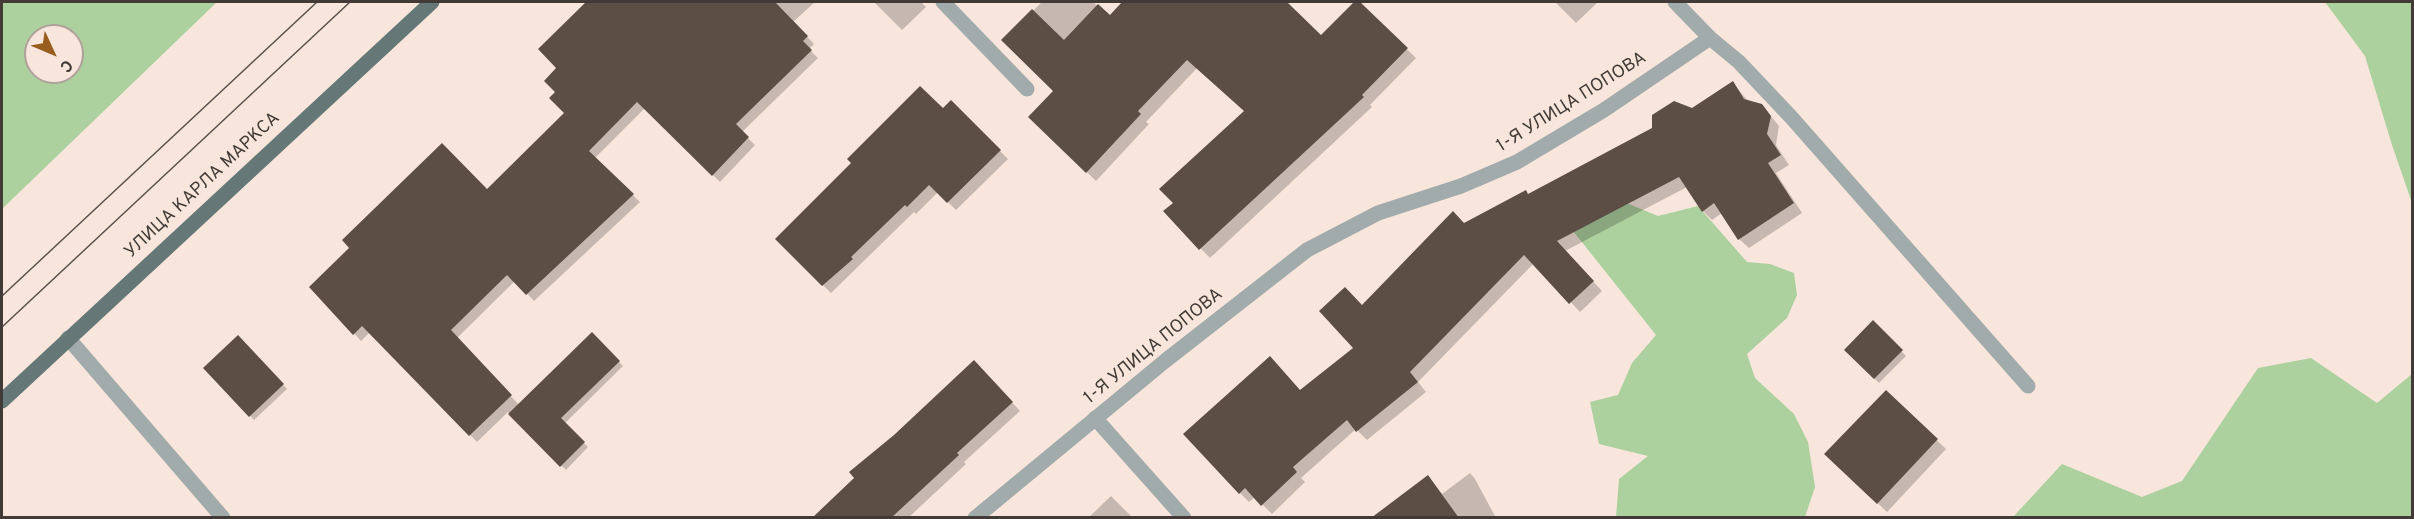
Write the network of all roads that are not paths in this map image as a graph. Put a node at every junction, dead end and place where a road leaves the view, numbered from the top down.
1 (432, 2) edge
2 (943, 2) edge
3 (1675, 2) edge
4 (1710, 38) junction
5 (1027, 90) dead end
6 (68, 338) junction
7 (2028, 386) dead end
8 (2, 401) edge
9 (1095, 418) junction
10 (223, 518) edge
11 (975, 518) edge
12 (1184, 518) edge

1 - 6 main road, УЛИЦА КАРЛА МАРКСА
2 - 5 street
3 - 4 street
4 - 7 street
4 - 9 street, 1-Я УЛИЦА ПОПОВА
6 - 8 main road, УЛИЦА КАРЛА МАРКСА
6 - 10 street
9 - 11 street, 1-Я УЛИЦА ПОПОВА
9 - 12 street

